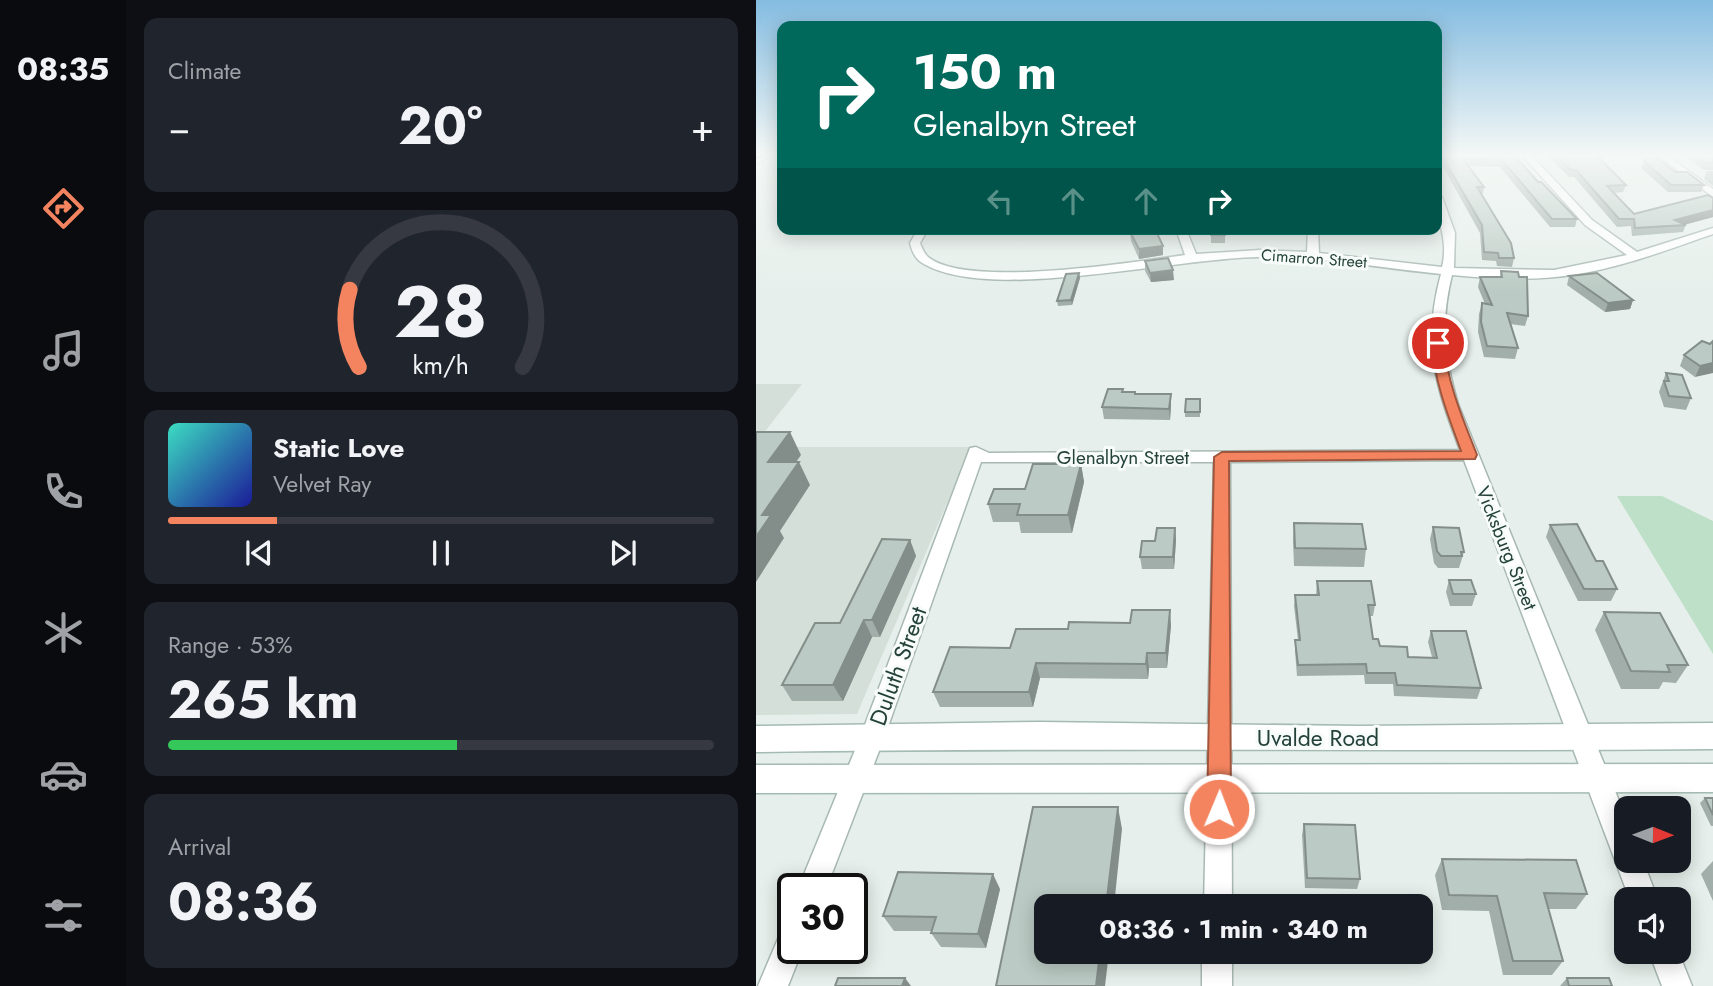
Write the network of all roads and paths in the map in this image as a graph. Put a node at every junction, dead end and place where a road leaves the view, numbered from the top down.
1 (1567, 200) edge
2 (1442, 207) edge
3 (1713, 231) edge
4 (920, 235) edge
5 (1183, 235) edge
6 (1313, 235) edge
7 (1634, 255) junction
8 (1313, 256) junction
9 (1191, 257) junction
10 (1448, 270) junction
11 (1470, 455) junction
12 (1222, 457) junction
13 (986, 458) joint
14 (1713, 736) edge
15 (872, 737) junction
16 (1221, 737) junction
17 (1583, 738) junction
18 (756, 739) edge
19 (856, 778) junction
20 (1219, 778) junction
21 (1713, 778) edge
22 (756, 779) edge
23 (1598, 779) junction
24 (1614, 821) edge
25 (818, 873) edge
26 (1218, 894) edge
27 (782, 964) edge
28 (1217, 964) edge
29 (1669, 964) edge
30 (773, 986) edge
31 (1217, 986) edge
32 (1677, 986) edge

1 - 7 street
2 - 10 street, Vicksburg Street
3 - 7 street, Cimarron Street
4 - 9 street, Cimarron Street
5 - 9 street
6 - 8 street
7 - 10 street, Cimarron Street
8 - 9 street, Cimarron Street
8 - 10 street, Cimarron Street
10 - 11 street, Vicksburg Street
11 - 12 street, Glenalbyn Street
11 - 17 street, Vicksburg Street
12 - 13 street, Glenalbyn Street
12 - 16 street
13 - 15 street, Duluth Street
14 - 17 main road, Uvalde Road
15 - 16 main road, Uvalde Road
15 - 18 main road, Uvalde Road
15 - 19 street, Duluth Street
16 - 17 main road, Uvalde Road
16 - 20 street
17 - 23 street, Vicksburg Street
19 - 20 main road, Uvalde Road
19 - 22 main road, Uvalde Road
19 - 25 street, Duluth Street
20 - 23 main road, Uvalde Road
20 - 26 street
21 - 23 main road, Uvalde Road
23 - 24 street, Vicksburg Street
27 - 30 street
28 - 31 street
29 - 32 street

